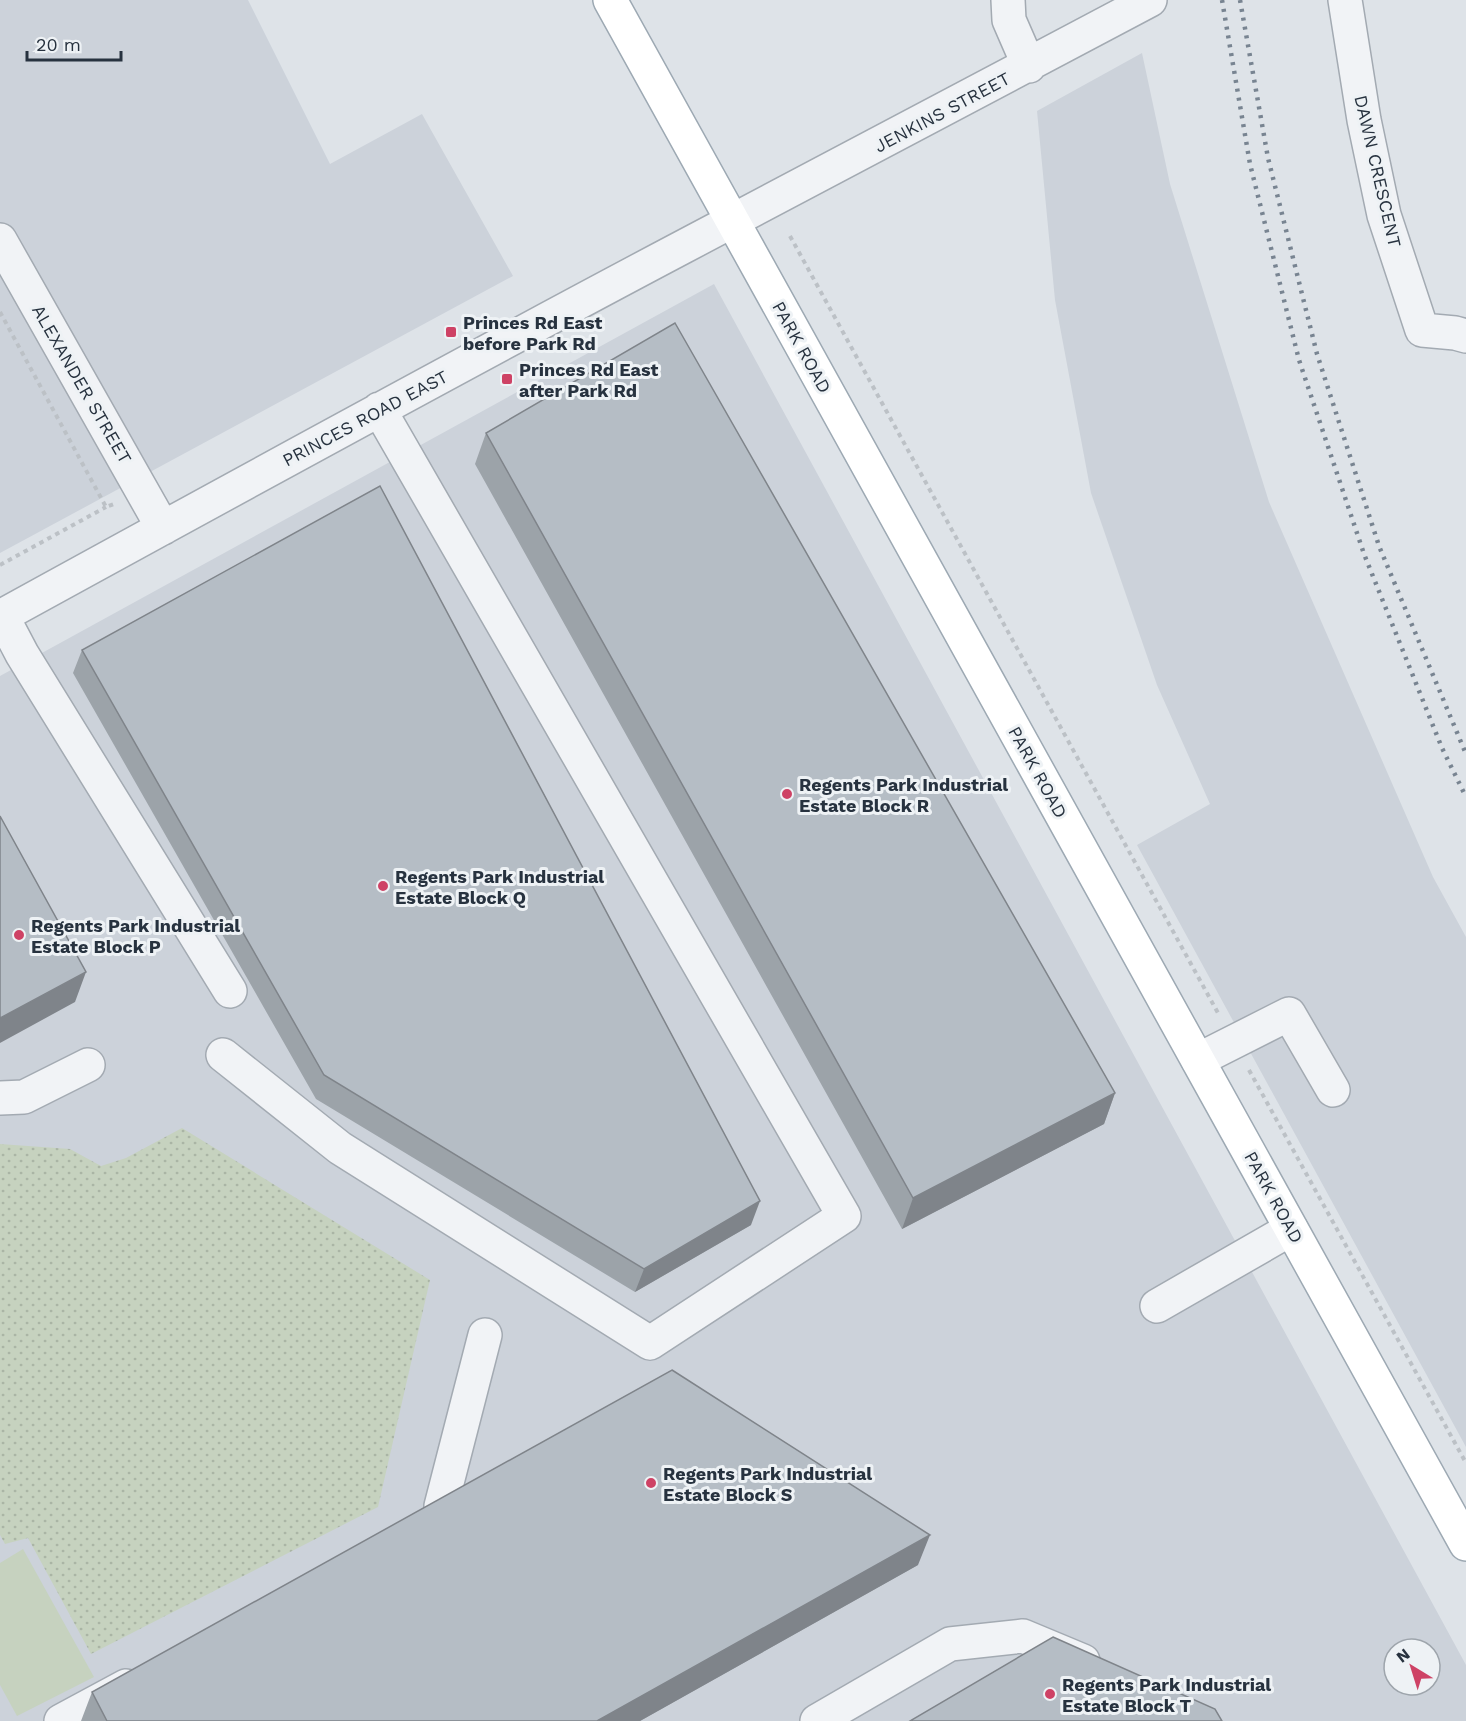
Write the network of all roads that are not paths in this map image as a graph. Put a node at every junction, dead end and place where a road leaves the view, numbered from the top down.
1 (610, 0) edge
2 (1008, 0) edge
3 (1345, 0) edge
4 (1149, 1) edge
5 (1029, 66) junction
6 (732, 223) junction
7 (0, 240) edge
8 (1466, 336) edge
9 (379, 409) junction
10 (163, 528) junction
11 (1, 616) edge
12 (230, 991) dead end
13 (223, 1055) dead end
14 (1198, 1060) junction
15 (88, 1065) dead end
16 (1334, 1090) dead end
17 (0, 1098) edge
18 (1291, 1229) junction
19 (1157, 1306) dead end
20 (484, 1335) dead end
21 (472, 1491) edge
22 (441, 1506) junction
23 (411, 1523) edge
24 (1466, 1544) edge
25 (152, 1672) edge
26 (1108, 1672) edge
27 (62, 1721) edge
28 (818, 1721) edge

1 - 6 main road, PARK ROAD
2 - 5 street
3 - 8 street, DAWN CRESCENT
4 - 5 street, JENKINS STREET
5 - 6 street, JENKINS STREET
6 - 9 street, PRINCES ROAD EAST
6 - 14 main road, PARK ROAD
7 - 10 street, ALEXANDER STREET
9 - 10 street, PRINCES ROAD EAST
9 - 13 street
10 - 11 street, PRINCES ROAD EAST
11 - 12 street
14 - 16 street
14 - 18 main road, PARK ROAD
15 - 17 street
18 - 19 street
18 - 24 main road, PARK ROAD
20 - 22 street
21 - 22 street
22 - 23 street
25 - 27 street
26 - 28 street

